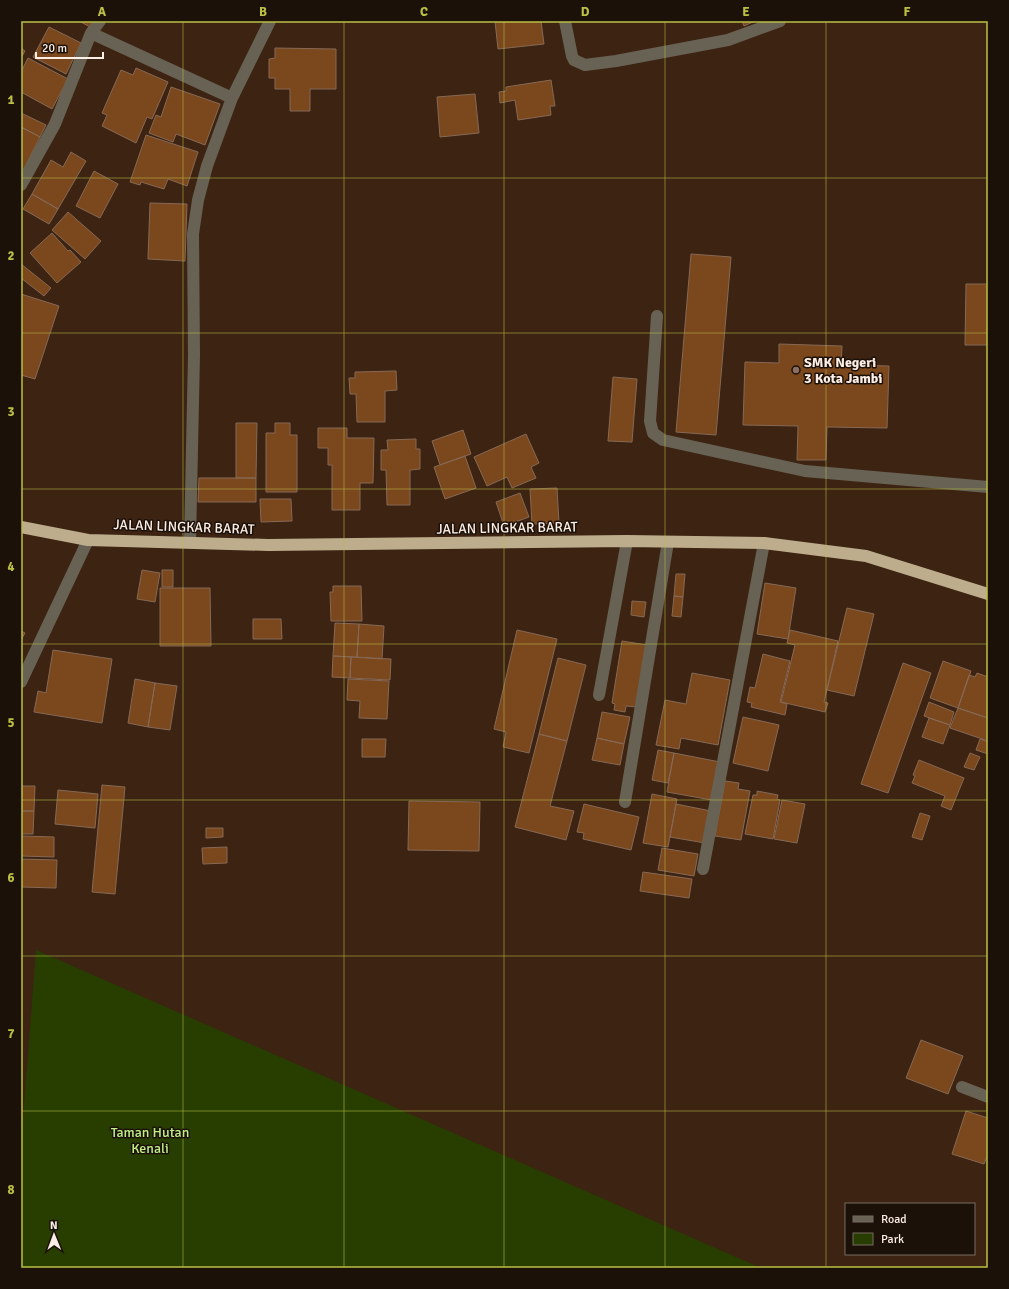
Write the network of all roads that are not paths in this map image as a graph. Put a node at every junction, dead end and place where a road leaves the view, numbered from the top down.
1 (100, 21) edge
2 (270, 21) edge
3 (565, 21) edge
4 (780, 21) edge
5 (91, 33) junction
6 (232, 98) junction
7 (21, 185) edge
8 (657, 316) dead end
9 (988, 487) edge
10 (21, 527) edge
11 (88, 540) junction
12 (627, 541) junction
13 (190, 542) junction
14 (668, 542) junction
15 (764, 543) junction
16 (988, 594) edge
17 (21, 682) edge
18 (599, 695) dead end
19 (625, 802) dead end
20 (703, 869) dead end
21 (962, 1087) dead end
22 (988, 1097) edge

1 - 5 street
2 - 6 street
3 - 4 street
5 - 6 street
5 - 7 street
6 - 13 street
8 - 9 street
10 - 11 highway, JALAN LINGKAR BARAT
11 - 13 highway, JALAN LINGKAR BARAT
11 - 17 street
12 - 13 highway, JALAN LINGKAR BARAT
12 - 14 highway, JALAN LINGKAR BARAT
12 - 18 street
14 - 15 highway, JALAN LINGKAR BARAT
14 - 19 street
15 - 16 highway, JALAN LINGKAR BARAT
15 - 20 street
21 - 22 street

